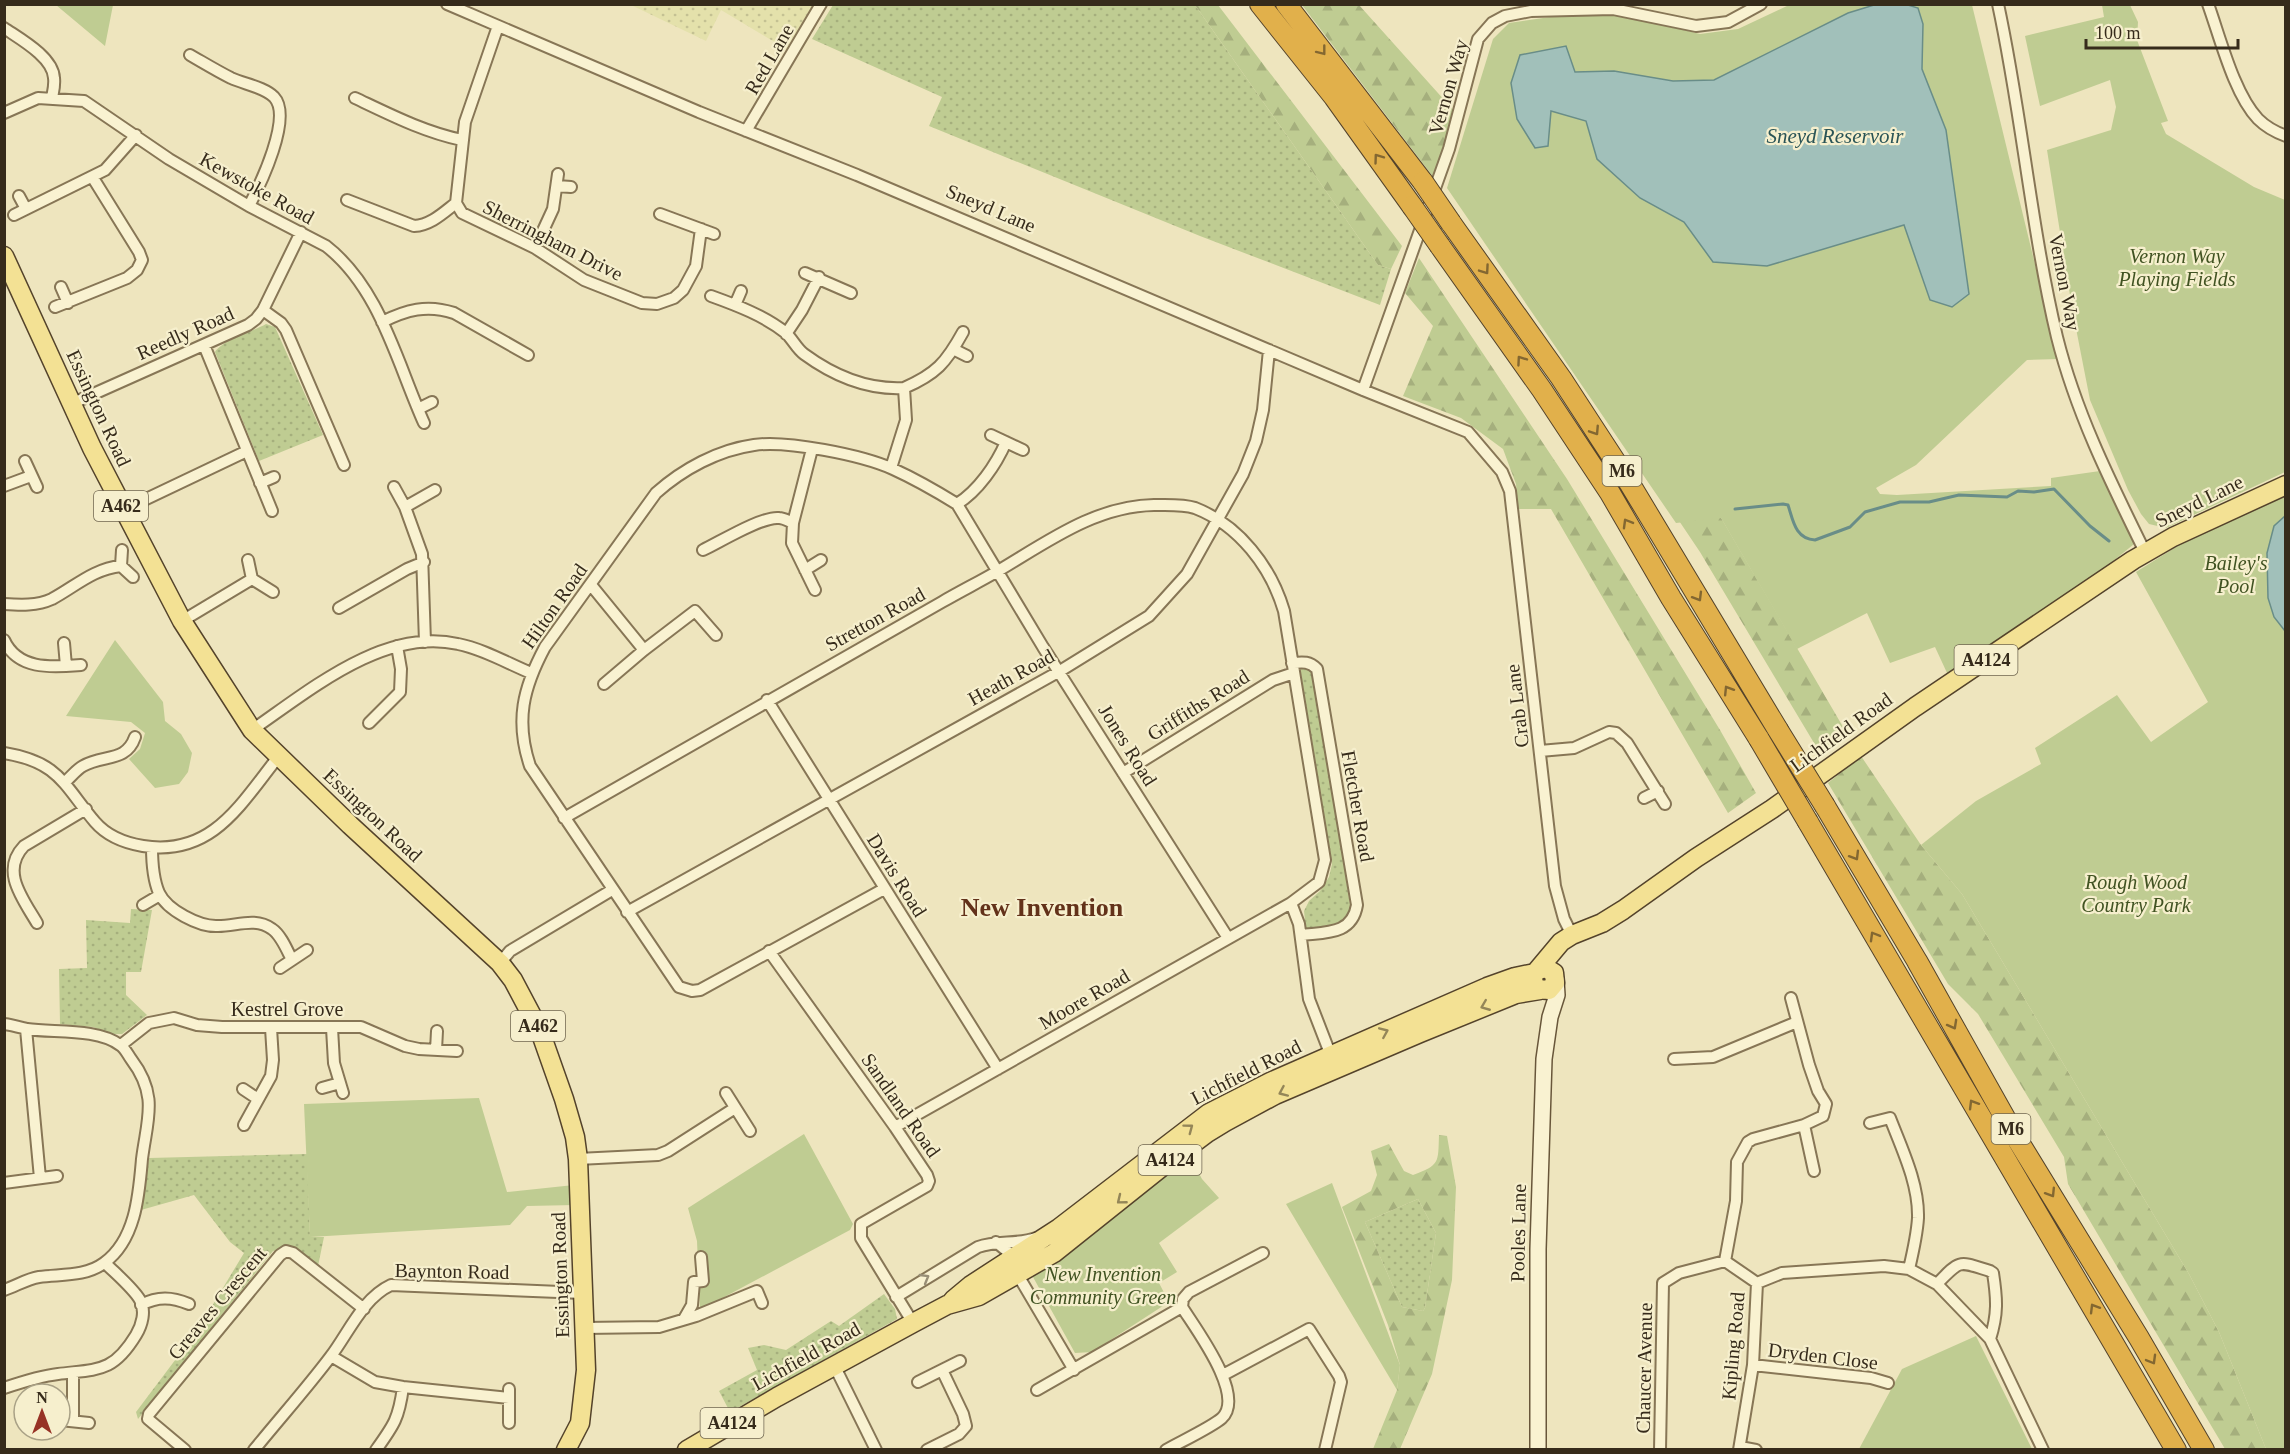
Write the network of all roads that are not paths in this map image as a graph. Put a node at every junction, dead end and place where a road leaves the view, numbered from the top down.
1 (447, 4) edge
2 (821, 4) edge
3 (1260, 4) edge
4 (1286, 4) edge
5 (1761, 4) edge
6 (1998, 4) edge
7 (2208, 4) edge
8 (498, 26) junction
9 (4, 28) edge
10 (190, 55) dead end
11 (52, 98) junction
12 (359, 104) dead end
13 (4, 113) edge
14 (746, 131) junction
15 (136, 135) junction
16 (2286, 136) edge
17 (462, 140) junction
18 (558, 174) dead end
19 (93, 178) junction
20 (557, 186) junction
21 (571, 187) dead end
22 (366, 194) dead end
23 (19, 196) dead end
24 (347, 200) dead end
25 (456, 203) junction
26 (361, 205) junction
27 (249, 206) junction
28 (26, 209) junction
29 (660, 214) dead end
30 (14, 215) dead end
31 (701, 229) junction
32 (301, 232) junction
33 (714, 234) dead end
34 (535, 248) junction
35 (7, 267) edge
36 (805, 273) dead end
37 (819, 278) junction
38 (61, 286) dead end
39 (741, 291) dead end
40 (851, 293) dead end
41 (711, 296) dead end
42 (68, 303) junction
43 (735, 305) junction
44 (55, 307) dead end
45 (263, 310) junction
46 (382, 322) junction
47 (963, 332) dead end
48 (786, 334) junction
49 (204, 345) junction
50 (953, 349) junction
51 (1269, 350) junction
52 (528, 355) dead end
53 (967, 356) dead end
54 (904, 388) junction
55 (1363, 390) junction
56 (432, 402) dead end
57 (71, 404) junction
58 (418, 409) junction
59 (424, 423) dead end
60 (991, 435) dead end
61 (1006, 442) junction
62 (812, 449) junction
63 (1023, 450) dead end
64 (247, 451) junction
65 (25, 461) dead end
66 (344, 465) dead end
67 (891, 468) junction
68 (1502, 472) joint
69 (32, 476) junction
70 (274, 477) dead end
71 (260, 483) junction
72 (2286, 485) edge
73 (4, 486) edge
74 (37, 487) dead end
75 (394, 487) dead end
76 (435, 490) dead end
77 (957, 504) junction
78 (405, 507) junction
79 (123, 510) junction
80 (272, 511) dead end
81 (1217, 520) junction
82 (793, 523) junction
83 (122, 550) dead end
84 (703, 550) dead end
85 (2139, 556) junction
86 (248, 560) dead end
87 (821, 560) dead end
88 (424, 562) junction
89 (121, 566) junction
90 (805, 570) junction
91 (997, 571) junction
92 (133, 577) dead end
93 (252, 579) junction
94 (591, 585) junction
95 (815, 590) dead end
96 (273, 592) dead end
97 (4, 604) edge
98 (339, 608) dead end
99 (182, 621) junction
100 (716, 635) dead end
101 (4, 640) edge
102 (425, 642) junction
103 (64, 643) dead end
104 (397, 646) junction
105 (644, 650) junction
106 (81, 665) dead end
107 (66, 666) junction
108 (1293, 668) junction
109 (1060, 671) junction
110 (531, 673) junction
111 (604, 684) dead end
112 (767, 700) junction
113 (369, 723) dead end
114 (252, 730) junction
115 (135, 737) dead end
116 (1540, 751) junction
117 (4, 753) edge
118 (279, 756) junction
119 (1123, 773) junction
120 (65, 782) junction
121 (1658, 791) junction
122 (1644, 798) dead end
123 (828, 799) junction
124 (1665, 804) dead end
125 (86, 809) junction
126 (564, 818) junction
127 (152, 847) junction
128 (884, 889) junction
129 (612, 890) junction
130 (160, 895) junction
131 (1291, 903) junction
132 (143, 905) dead end
133 (627, 912) junction
134 (37, 923) dead end
135 (1301, 935) junction
136 (1572, 935) junction
137 (1228, 938) junction
138 (307, 950) dead end
139 (769, 951) junction
140 (292, 960) junction
141 (500, 963) junction
142 (280, 968) dead end
143 (1544, 980) junction
144 (1791, 998) dead end
145 (1797, 1022) junction
146 (4, 1024) edge
147 (270, 1028) junction
148 (332, 1028) junction
149 (26, 1029) junction
150 (437, 1031) dead end
151 (121, 1045) junction
152 (436, 1050) junction
153 (457, 1052) dead end
154 (1674, 1059) dead end
155 (1333, 1062) junction
156 (998, 1069) junction
157 (322, 1088) dead end
158 (243, 1089) dead end
159 (726, 1093) dead end
160 (258, 1099) junction
161 (735, 1108) junction
162 (1870, 1123) dead end
163 (244, 1125) dead end
164 (1804, 1125) junction
165 (895, 1127) junction
166 (750, 1131) dead end
167 (578, 1158) junction
168 (1814, 1171) dead end
169 (57, 1176) dead end
170 (40, 1178) junction
171 (4, 1183) edge
172 (1059, 1228) junction
173 (996, 1242) junction
174 (1263, 1252) dead end
175 (701, 1257) dead end
176 (1725, 1261) junction
177 (105, 1263) junction
178 (1015, 1267) junction
179 (1909, 1269) junction
180 (1757, 1283) junction
181 (1937, 1284) junction
182 (4, 1290) edge
183 (583, 1293) junction
184 (896, 1297) junction
185 (189, 1304) dead end
186 (762, 1304) dead end
187 (141, 1305) junction
188 (1182, 1307) junction
189 (364, 1309) junction
190 (684, 1319) junction
191 (913, 1323) junction
192 (584, 1328) junction
193 (1990, 1339) junction
194 (331, 1356) junction
195 (960, 1361) dead end
196 (834, 1365) junction
197 (1753, 1365) junction
198 (942, 1370) junction
199 (1074, 1370) junction
200 (73, 1373) junction
201 (1223, 1375) junction
202 (918, 1382) dead end
203 (1888, 1383) dead end
204 (404, 1387) junction
205 (4, 1388) edge
206 (1037, 1390) dead end
207 (73, 1420) joint
208 (89, 1423) dead end
209 (509, 1423) dead end
210 (574, 1441) edge
211 (1739, 1448) edge
212 (185, 1449) edge
213 (254, 1449) edge
214 (376, 1449) edge
215 (566, 1449) edge
216 (687, 1449) edge
217 (876, 1449) edge
218 (927, 1449) edge
219 (1166, 1449) edge
220 (1325, 1449) edge
221 (1538, 1449) edge
222 (1660, 1449) edge
223 (1756, 1449) edge
224 (2043, 1449) edge
225 (2176, 1449) edge
226 (2204, 1449) edge

1 - 8 street, Sneyd Lane
2 - 14 street, Red Lane
225 -> 3 highway, M6, bridge
4 -> 226 highway, M6, bridge
5 - 55 street, Vernon Way
6 - 85 street, Vernon Way
7 - 16 street
8 - 14 street, Sneyd Lane
8 - 17 street, Sherringham Drive
9 - 11 street
10 - 27 street
11 - 13 street, Kewstoke Road
11 - 15 street, Kewstoke Road
12 - 17 street
14 - 51 street, Sneyd Lane
15 - 19 street
15 - 27 street, Kewstoke Road
17 - 25 street, Sherringham Drive
18 - 20 street
19 - 28 street
19 - 42 street
20 - 21 street
20 - 34 street
22 - 26 street
23 - 28 street
24 - 26 street
25 - 26 street
25 - 34 street, Sherringham Drive
27 - 32 street, Kewstoke Road
28 - 30 street
29 - 31 street
31 - 33 street
31 - 34 street, Sherringham Drive
32 - 45 street, Reedly Road
32 - 46 street, Kewstoke Road
35 - 57 main road, Essington Road / A462
36 - 37 street
37 - 40 street
37 - 48 street
38 - 42 street
39 - 43 street
41 - 43 street
42 - 44 street
43 - 48 street
45 - 49 street, Reedly Road
45 - 66 street
46 - 52 street
46 - 58 street, Kewstoke Road
47 - 50 street
48 - 54 street
49 - 57 street, Reedly Road
49 - 64 street
50 - 53 street
50 - 54 street
51 - 55 street, Sneyd Lane
51 - 81 street, Heath Road
54 - 67 street
55 - 68 street, Sneyd Lane
56 - 58 street
57 - 79 main road, Essington Road / A462
58 - 59 street, Kewstoke Road
60 - 61 street
61 - 63 street
61 - 77 street
62 - 67 street, Hilton Road
62 - 82 street
62 - 94 street, Hilton Road
64 - 71 street
64 - 79 street
65 - 69 street
67 - 77 street, Hilton Road
68 - 116 street, Crab Lane
69 - 73 street
69 - 74 street
70 - 71 street
71 - 80 street
72 - 85 main road, Sneyd Lane / A4124
75 - 78 street
76 - 78 street
77 - 91 street, Hilton Road
78 - 88 street
79 - 99 main road, Essington Road / A462
81 - 91 street, Stretton Road
81 - 108 street, Fletcher Road
81 - 109 street, Heath Road
82 - 84 street
82 - 90 street
83 - 89 street
85 - 136 main road, Lichfield Road / A4124
86 - 93 street
87 - 90 street
88 - 98 street
88 - 102 street
89 - 92 street
89 - 97 street
90 - 95 street
91 - 109 street, Jones Road
91 - 112 street, Stretton Road
93 - 96 street
93 - 99 street
94 - 105 street
94 - 110 street, Hilton Road
99 - 114 main road, Essington Road / A462
100 - 105 street
101 - 107 street
102 - 104 street
102 - 110 street
103 - 107 street
104 - 113 street
104 - 114 street
105 - 111 street
106 - 107 street
108 - 119 street, Griffiths Road
108 - 131 street, Fletcher Road
108 - 135 street, Fletcher Road
109 - 119 street, Jones Road
109 - 123 street, Heath Road
110 - 126 street, Hilton Road
112 - 123 street, Davis Road
112 - 126 street, Stretton Road
114 - 118 main road, Essington Road / A462
115 - 120 street
116 - 121 street
116 - 136 street, Crab Lane
117 - 120 street
118 - 127 street
118 - 141 main road, Essington Road / A462
119 - 137 street, Jones Road
120 - 125 street
121 - 122 street
121 - 124 street
123 - 128 street, Davis Road
123 - 133 street, Heath Road
125 - 127 street
125 - 134 street
126 - 129 street, Hilton Road
127 - 130 street
128 - 139 street, Hilton Road
128 - 156 street, Davis Road
129 - 133 street, Hilton Road
129 - 141 street
130 - 132 street
130 - 140 street
131 - 135 street
131 - 137 street, Moore Road
133 - 139 street, Hilton Road
135 - 155 street
136 - 143 main road, Lichfield Road / A4124
137 - 156 street, Moore Road
138 - 140 street
139 - 165 street, Sandland Road
140 - 142 street
141 - 167 main road, Essington Road / A462
143 - 155 main road, Lichfield Road / A4124
143 - 221 street, Pooles Lane
144 - 145 street
145 - 154 street
145 - 164 street
146 - 149 street
147 - 148 street, Kestrel Grove
147 - 151 street, Kestrel Grove
147 - 160 street
148 - 152 street, Kestrel Grove
148 - 157 street
149 - 151 street
149 - 170 street
150 - 152 street
151 - 177 street
152 - 153 street, Kestrel Grove
172 -> 155 main road, Lichfield Road / A4124
155 -> 178 main road, Lichfield Road / A4124
156 - 165 street, Moore Road
158 - 160 street
159 - 161 street
160 - 163 street
161 - 166 street
161 - 167 street
162 - 179 street
164 - 168 street
164 - 176 street
165 - 184 street, Sandland Road
167 - 183 main road, Essington Road / A462
169 - 170 street
170 - 171 street
172 - 173 street
172 - 178 main road, Lichfield Road / A4124
173 - 178 street
184 -> 173 street
174 - 188 street
175 - 190 street
176 - 180 street, Kipling Road
176 - 222 street, Chaucer Avenue
177 - 182 street
177 - 187 street
178 - 191 main road, Lichfield Road / A4124
178 - 199 street
179 - 180 street
179 - 181 street
180 - 197 street, Kipling Road
181 - 193 street
181 - 193 street
183 - 189 street, Baynton Road
183 - 192 main road, Essington Road / A462
184 - 191 street, Sandland Road
185 - 187 street
186 - 190 street
187 - 200 street
188 - 199 street
188 - 201 street
189 - 194 street, Baynton Road
189 - 212 street, Greaves Crescent
190 - 192 street
191 - 196 main road, Lichfield Road / A4124
192 - 210 main road, Essington Road / A462
193 - 224 street
194 - 204 street
194 - 213 street, Baynton Road
195 - 198 street
196 - 216 main road, Lichfield Road / A4124
196 - 217 street
197 - 203 street, Dryden Close
197 - 211 street, Kipling Road
198 - 202 street
198 - 218 street
199 - 206 street
200 - 205 street
200 - 207 street
201 - 219 street
201 - 220 street
204 - 209 street
204 - 214 street
207 - 208 street
210 - 215 main road, Essington Road / A462
211 - 223 street

